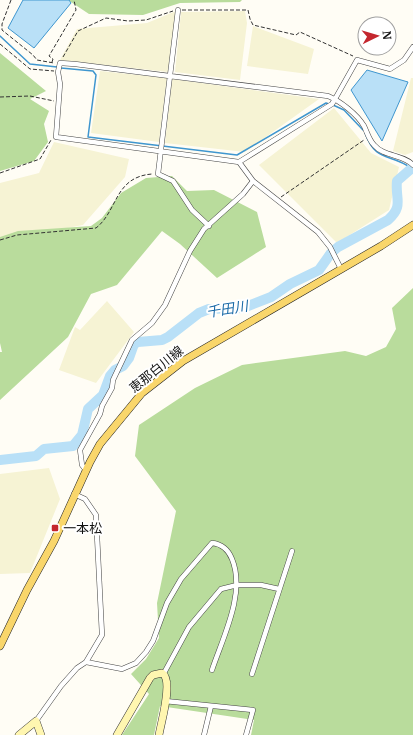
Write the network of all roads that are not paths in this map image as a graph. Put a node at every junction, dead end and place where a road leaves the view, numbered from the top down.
1 (178, 10) dead end
2 (413, 47) edge
3 (170, 76) junction
4 (335, 99) junction
5 (161, 150) junction
6 (239, 162) junction
7 (412, 164) edge
8 (254, 181) junction
9 (209, 226) junction
10 (412, 228) edge
11 (341, 269) junction
12 (86, 470) junction
13 (74, 494) junction
14 (292, 551) dead end
15 (237, 585) junction
16 (279, 589) junction
17 (0, 646) edge
18 (86, 662) junction
19 (212, 670) dead end
20 (164, 673) junction
21 (252, 674) dead end
22 (166, 701) junction
23 (211, 706) junction
24 (36, 722) junction
25 (19, 735) edge
26 (41, 735) edge
27 (117, 735) edge
28 (159, 735) edge
29 (204, 735) edge
30 (246, 735) edge

1 - 3 street
2 - 4 street
3 - 4 street
3 - 5 street
3 - 5 street
4 - 6 street
4 - 7 street
5 - 6 street
5 - 9 street
6 - 8 street
8 - 9 street
8 - 11 street
9 - 12 street
10 - 11 main road, 恵那白川線
11 - 12 main road, 恵那白川線
12 - 13 main road, 恵那白川線
13 - 17 main road, 恵那白川線
13 - 18 street
14 - 16 street
15 - 16 street
15 - 18 street
15 - 19 street
15 - 20 street
16 - 21 street
18 - 24 street
20 - 22 street
20 - 27 street
22 - 23 street
22 - 28 street
23 - 29 street
23 - 30 street
24 - 25 street
24 - 26 street

